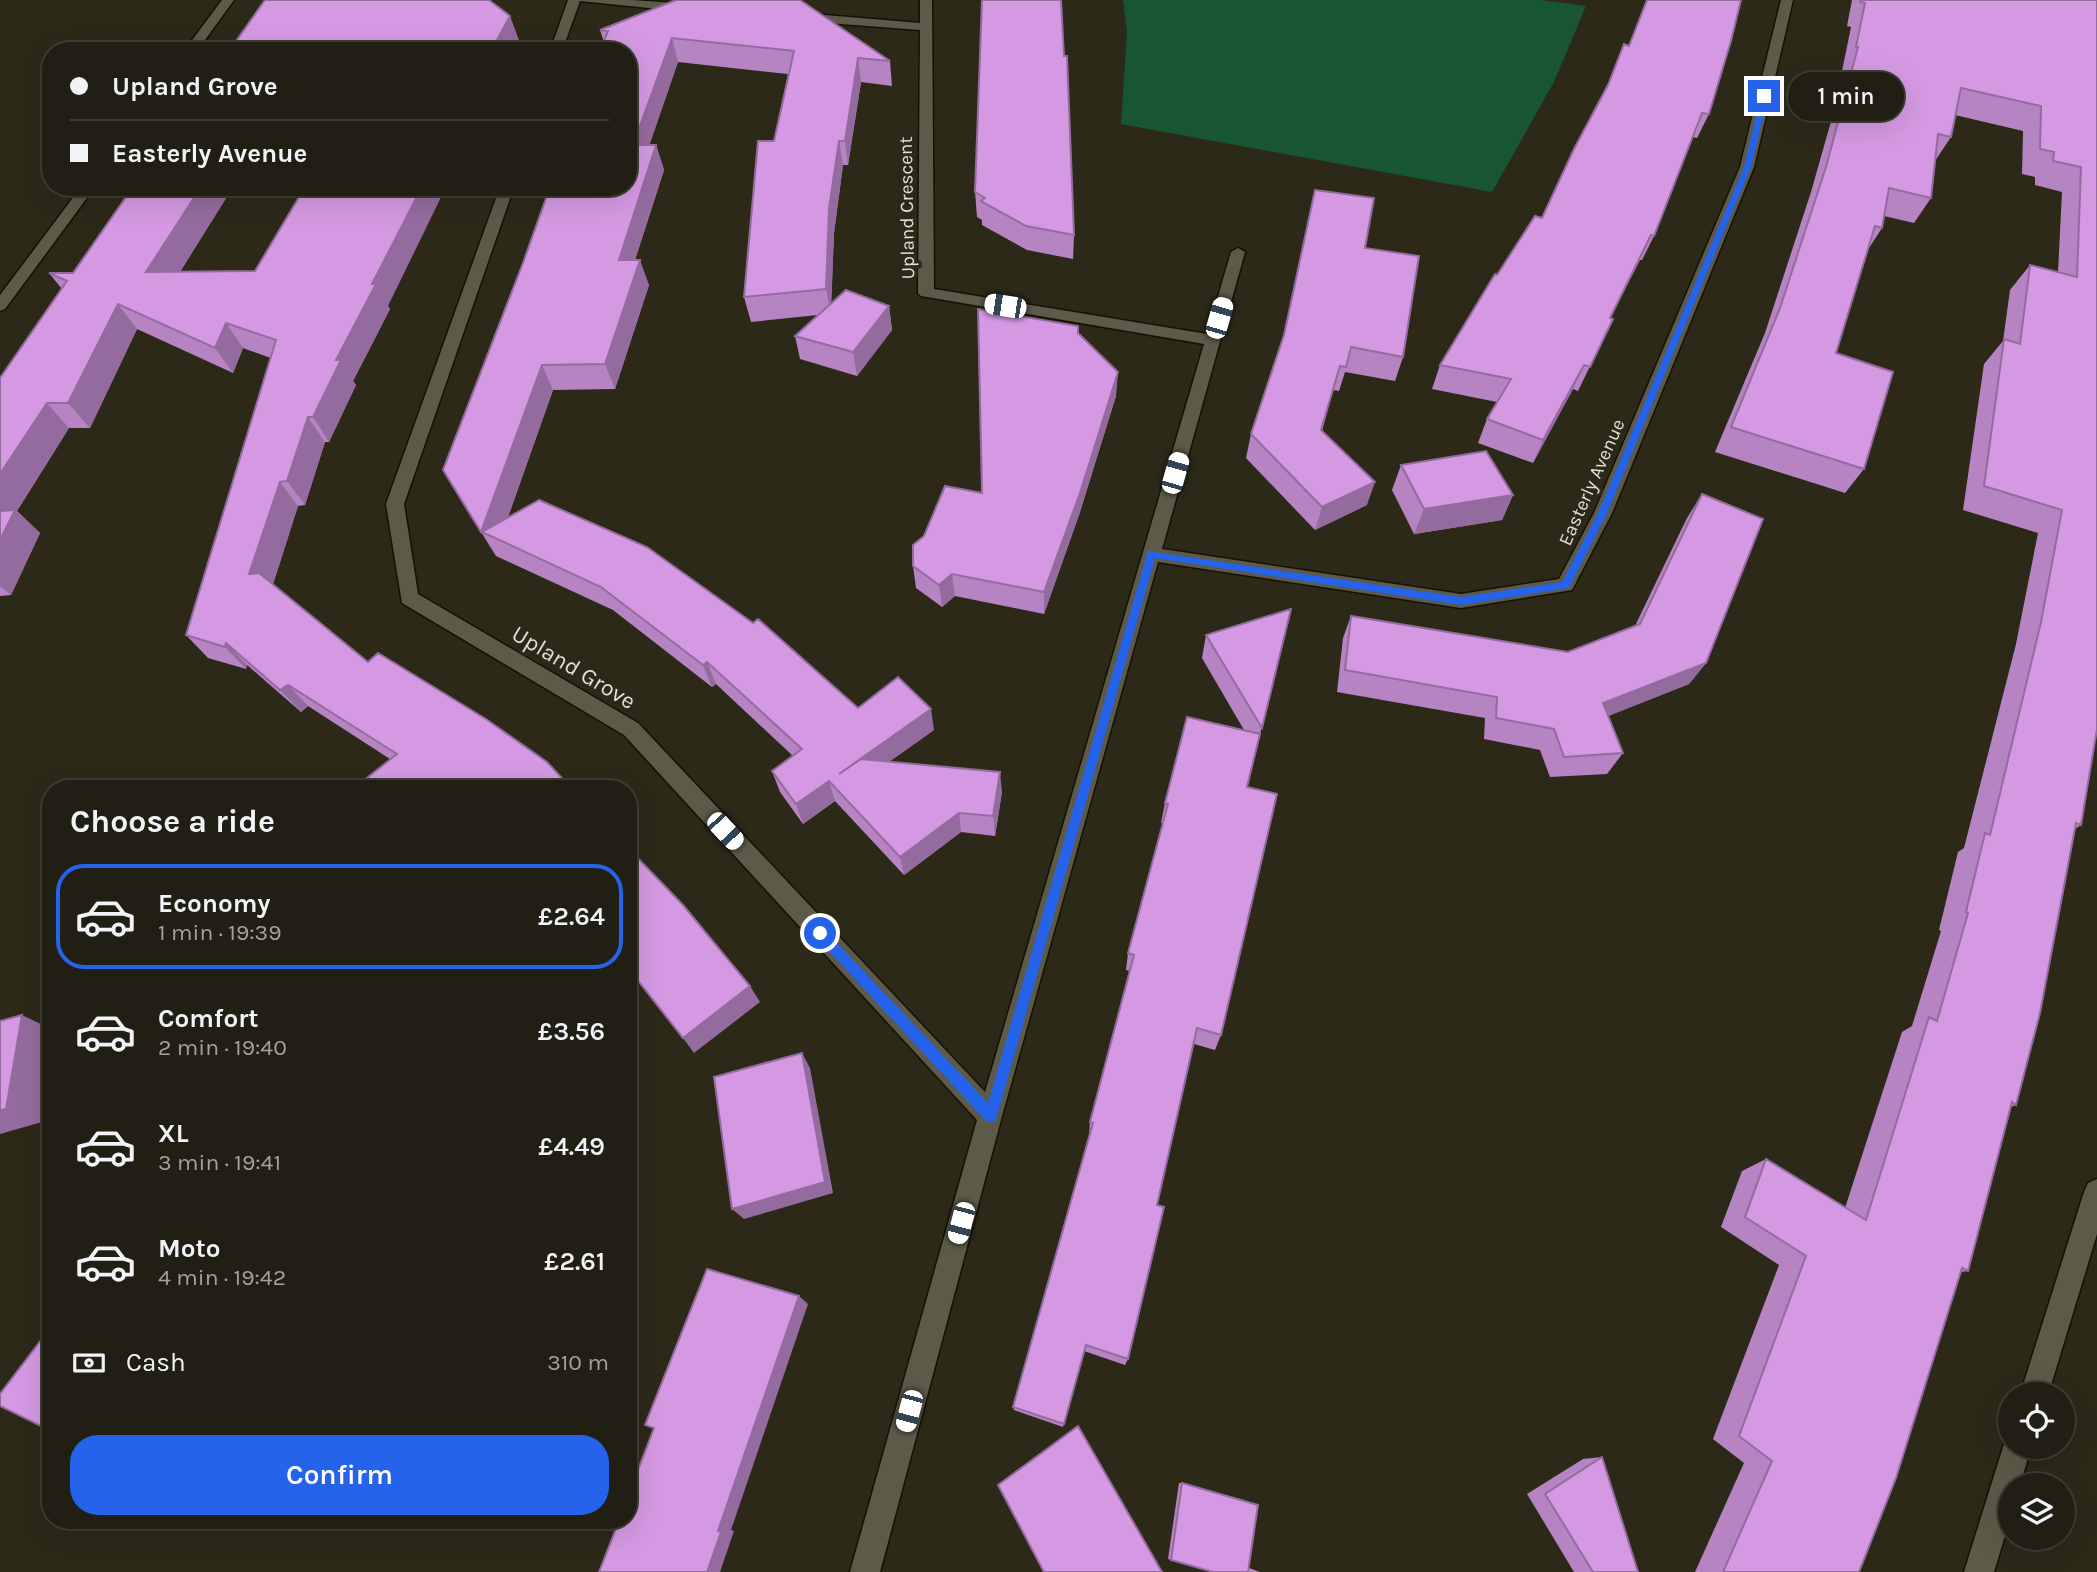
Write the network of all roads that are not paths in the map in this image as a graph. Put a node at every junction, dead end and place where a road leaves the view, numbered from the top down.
1 (228, 0) edge
2 (574, 0) edge
3 (585, 0) edge
4 (926, 0) edge
5 (1787, 0) edge
6 (707, 10) edge
7 (788, 16) edge
8 (924, 27) junction
9 (197, 42) edge
10 (559, 42) edge
11 (81, 196) edge
12 (505, 196) edge
13 (1238, 252) dead end
14 (0, 306) edge
15 (1213, 340) junction
16 (1152, 554) junction
17 (990, 1116) junction
18 (2097, 1192) edge
19 (2038, 1382) edge
20 (2013, 1459) edge
21 (865, 1572) edge
22 (1979, 1572) edge

1 - 9 street
2 - 10 street
3 - 6 street
4 - 8 street, Upland Crescent
5 - 16 street, Easterly Avenue
7 - 8 street
8 - 15 street, Upland Crescent
11 - 14 street
12 - 17 street, Upland Grove
13 - 15 street
15 - 16 street
16 - 17 street
17 - 21 street
18 - 19 street
20 - 22 street

